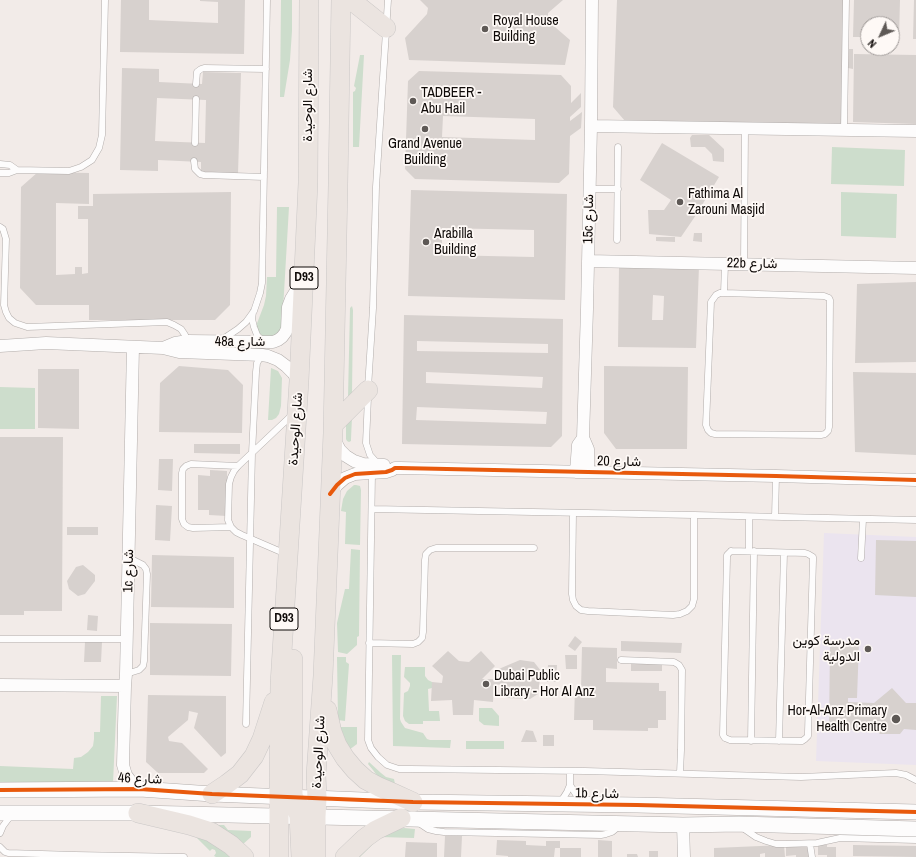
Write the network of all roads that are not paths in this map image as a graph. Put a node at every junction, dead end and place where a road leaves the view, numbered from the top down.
1 (105, 0) edge
2 (267, 0) edge
3 (309, 0) edge
4 (341, 0) edge
5 (351, 0) edge
6 (388, 0) edge
7 (592, 0) edge
8 (846, 0) edge
9 (386, 28) junction
10 (266, 69) junction
11 (196, 84) dead end
12 (196, 99) dead end
13 (591, 126) junction
14 (745, 129) junction
15 (844, 130) junction
16 (916, 132) edge
17 (195, 143) dead end
18 (618, 147) dead end
19 (194, 161) dead end
20 (0, 164) edge
21 (17, 170) junction
22 (0, 173) edge
23 (264, 177) junction
24 (590, 189) junction
25 (618, 189) junction
26 (0, 227) edge
27 (617, 240) dead end
28 (588, 261) junction
29 (725, 264) junction
30 (744, 264) junction
31 (916, 268) edge
32 (2, 275) edge
33 (303, 286) junction
34 (724, 293) junction
35 (254, 311) junction
36 (188, 341) junction
37 (220, 342) junction
38 (263, 342) junction
39 (0, 346) edge
40 (133, 347) junction
41 (163, 348) junction
42 (262, 354) junction
43 (299, 381) junction
44 (368, 390) junction
45 (296, 411) junction
46 (333, 429) junction
47 (252, 453) junction
48 (238, 466) junction
49 (376, 469) junction
50 (582, 472) junction
51 (776, 476) junction
52 (916, 480) edge
53 (330, 494) junction
54 (372, 509) junction
55 (573, 513) junction
56 (694, 515) junction
57 (749, 517) junction
58 (775, 517) junction
59 (863, 519) junction
60 (916, 520) edge
61 (231, 527) junction
62 (250, 539) junction
63 (534, 548) dead end
64 (751, 551) junction
65 (784, 553) junction
66 (288, 555) junction
67 (129, 558) junction
68 (861, 558) dead end
69 (285, 606) junction
70 (0, 639) edge
71 (127, 639) junction
72 (369, 643) junction
73 (621, 660) dead end
74 (323, 676) junction
75 (126, 680) junction
76 (280, 684) junction
77 (0, 685) edge
78 (246, 724) dead end
79 (751, 741) junction
80 (780, 741) junction
81 (570, 771) junction
82 (680, 773) junction
83 (916, 780) edge
84 (570, 785) junction
85 (140, 789) junction
86 (0, 790) edge
87 (212, 794) junction
88 (286, 797) junction
89 (559, 804) junction
90 (582, 805) junction
91 (310, 810) junction
92 (916, 812) edge
93 (6, 813) edge
94 (138, 813) junction
95 (409, 813) junction
96 (279, 816) junction
97 (739, 824) junction
98 (683, 825) junction
99 (916, 829) edge
100 (0, 833) edge
101 (916, 840) edge
102 (810, 844) junction
103 (0, 847) edge
104 (75, 856) edge
105 (184, 857) edge
106 (244, 857) edge
107 (279, 857) edge
108 (301, 857) edge
109 (316, 857) edge
110 (345, 857) edge
111 (684, 857) edge
112 (812, 857) edge

1 - 21 lane
2 - 10 lane
3 - 33 main road, شارع الوحيدة / D93
4 - 46 main road, شارع الوحيدة / D93
5 - 9 main road
6 - 9 lane
7 - 13 street, 15c شارع
8 - 15 lane
9 - 44 lane
10 - 11 lane
10 - 23 lane
12 - 17 lane
13 - 14 street
13 - 24 street, 15c شارع
14 - 15 street
14 - 30 lane
15 - 16 street
18 - 25 lane
19 - 23 lane
20 - 21 lane
21 - 22 lane
23 - 35 lane
24 - 25 lane
24 - 28 street, 15c شارع
25 - 27 lane
26 - 32 lane
28 - 29 street, 22b شارع
28 - 50 street, 15c شارع
29 - 30 street, 22b شارع
29 - 34 lane
30 - 31 street, 22b شارع
32 - 36 lane
33 - 38 street, 48a شارع
33 - 43 main road, شارع الوحيدة / D93
34 - 34 lane
35 - 37 lane
35 - 38 lane
36 - 37 street, 48a شارع
36 - 41 street, 48a شارع
37 - 38 street, 48a شارع
39 - 40 street, 48a شارع
40 - 41 street, 48a شارع
40 - 67 street, 1c شارع
41 - 42 street, 48a شارع
42 - 43 street, 48a شارع
42 - 47 lane
43 - 45 main road, شارع الوحيدة / D93
44 - 46 main road
44 - 49 lane
45 - 47 lane
45 - 66 main road, شارع الوحيدة / D93
46 - 49 street, شارع 20
46 - 53 main road, شارع الوحيدة / D93
47 - 48 lane
47 - 62 lane
48 - 61 lane
48 - 61 lane
49 - 50 street, شارع 20
49 - 53 street, شارع 20
49 - 54 lane
50 - 51 street, شارع 20
51 - 52 street, شارع 20
51 - 58 lane
53 - 74 main road, شارع الوحيدة / D93
54 - 55 lane
54 - 72 lane
55 - 56 lane
55 - 56 lane
56 - 57 lane
57 - 58 lane
57 - 64 lane
58 - 59 lane
59 - 60 lane
59 - 68 lane
61 - 62 lane
62 - 66 lane
62 - 78 lane
63 - 72 lane
64 - 65 lane
64 - 79 lane
64 - 79 lane
65 - 80 lane
65 - 80 lane
66 - 69 main road, شارع الوحيدة / D93
67 - 71 street, 1c شارع
67 - 75 lane
69 - 76 main road, شارع الوحيدة / D93
69 - 88 main road
70 - 71 lane
71 - 75 street, 1c شارع
72 - 81 lane
73 - 82 lane
74 - 91 main road, شارع الوحيدة / D93
74 - 95 main road
75 - 77 street
75 - 85 street, 1c شارع
76 - 87 main road
76 - 88 main road, شارع الوحيدة / D93
79 - 80 lane
81 - 82 lane
81 - 84 lane
82 - 83 lane
84 - 89 lane
84 - 90 lane
85 - 86 street, شارع 46
85 - 87 street, شارع 46
87 - 88 street, شارع 46
88 - 91 main road
88 - 96 main road, شارع الوحيدة / D93
89 - 90 street, 1b شارع
89 - 95 street, 1b شارع
90 - 92 street, 1b شارع
91 - 95 street, 1b شارع
91 - 96 street, 1b شارع
91 - 108 main road
91 - 109 main road, شارع الوحيدة / D93
93 - 94 street
93 - 100 lane
94 - 96 street
94 - 106 main road
95 - 98 street, 1b شارع
95 - 110 main road
96 - 107 main road, شارع الوحيدة / D93
97 - 98 street, 1b شارع
97 - 99 street, 1b شارع
97 - 102 lane
98 - 111 street
101 - 102 lane
102 - 112 lane
103 - 104 lane
104 - 105 lane

